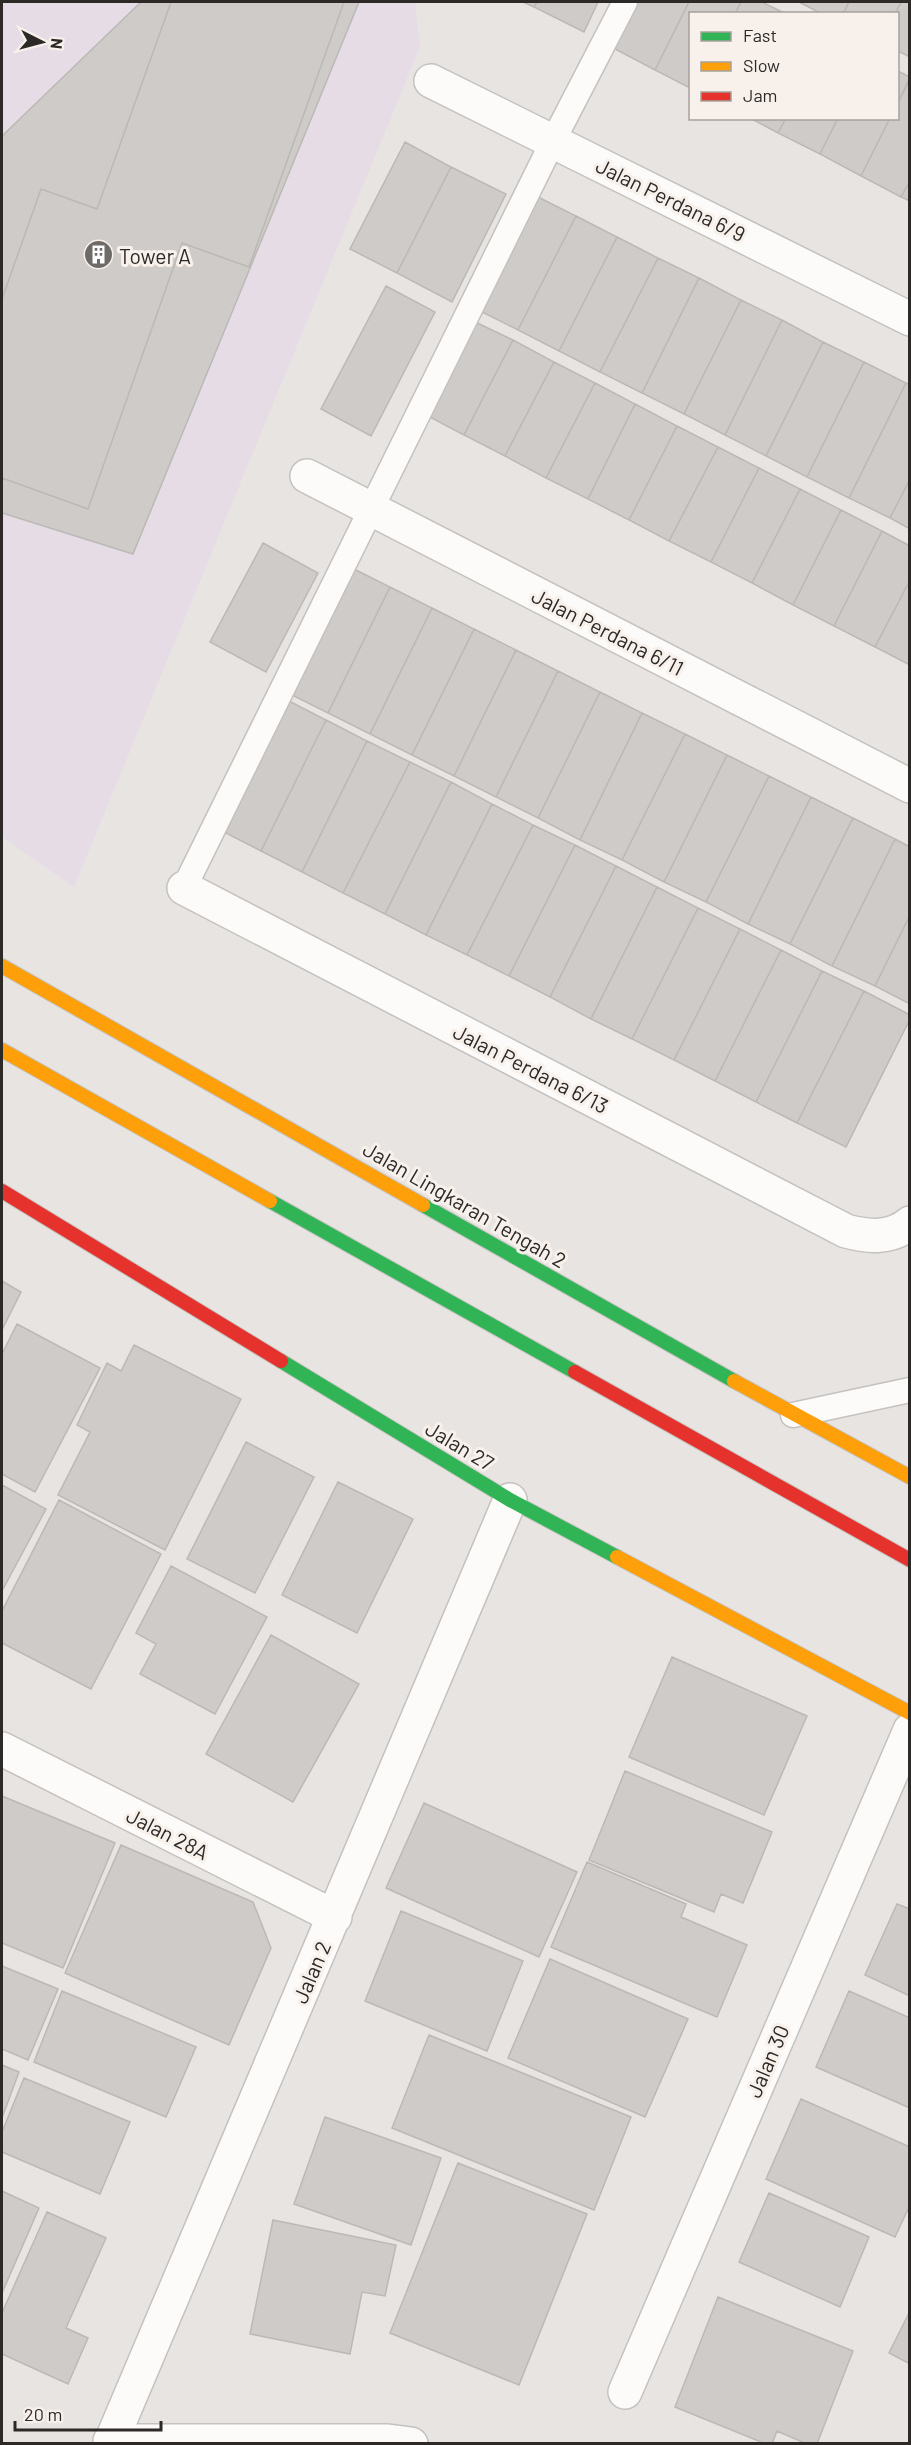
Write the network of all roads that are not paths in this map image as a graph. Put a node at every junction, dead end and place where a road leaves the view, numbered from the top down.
1 (625, 2) edge
2 (431, 81) dead end
3 (553, 141) junction
4 (909, 319) edge
5 (307, 476) dead end
6 (372, 509) junction
7 (909, 786) edge
8 (184, 888) joint
9 (2, 966) edge
10 (2, 1050) edge
11 (2, 1191) edge
12 (895, 1229) edge
13 (909, 1390) edge
14 (793, 1414) junction
15 (909, 1477) edge
16 (510, 1500) junction
17 (909, 1560) edge
18 (909, 1713) edge
19 (909, 1730) edge
20 (2, 1749) edge
21 (335, 1917) junction
22 (625, 2392) dead end
23 (110, 2443) edge
24 (411, 2444) edge

1 - 3 lane
2 - 3 street, Jalan Perdana 6/9
3 - 4 street, Jalan Perdana 6/9
3 - 6 lane
5 - 6 street, Jalan Perdana 6/11
6 - 7 street, Jalan Perdana 6/11
6 - 8 lane
8 - 12 street, Jalan Perdana 6/13
9 - 14 main road, Jalan Lingkaran Tengah 2
10 - 17 main road
11 - 16 main road, Jalan 27
13 - 14 lane
14 - 15 main road, Jalan Lingkaran Tengah 2
16 - 18 main road, Jalan 27
16 - 21 street, Jalan 2
19 - 22 street, Jalan 30
20 - 21 street, Jalan 28A
21 - 23 street, Jalan 2
23 - 24 street

